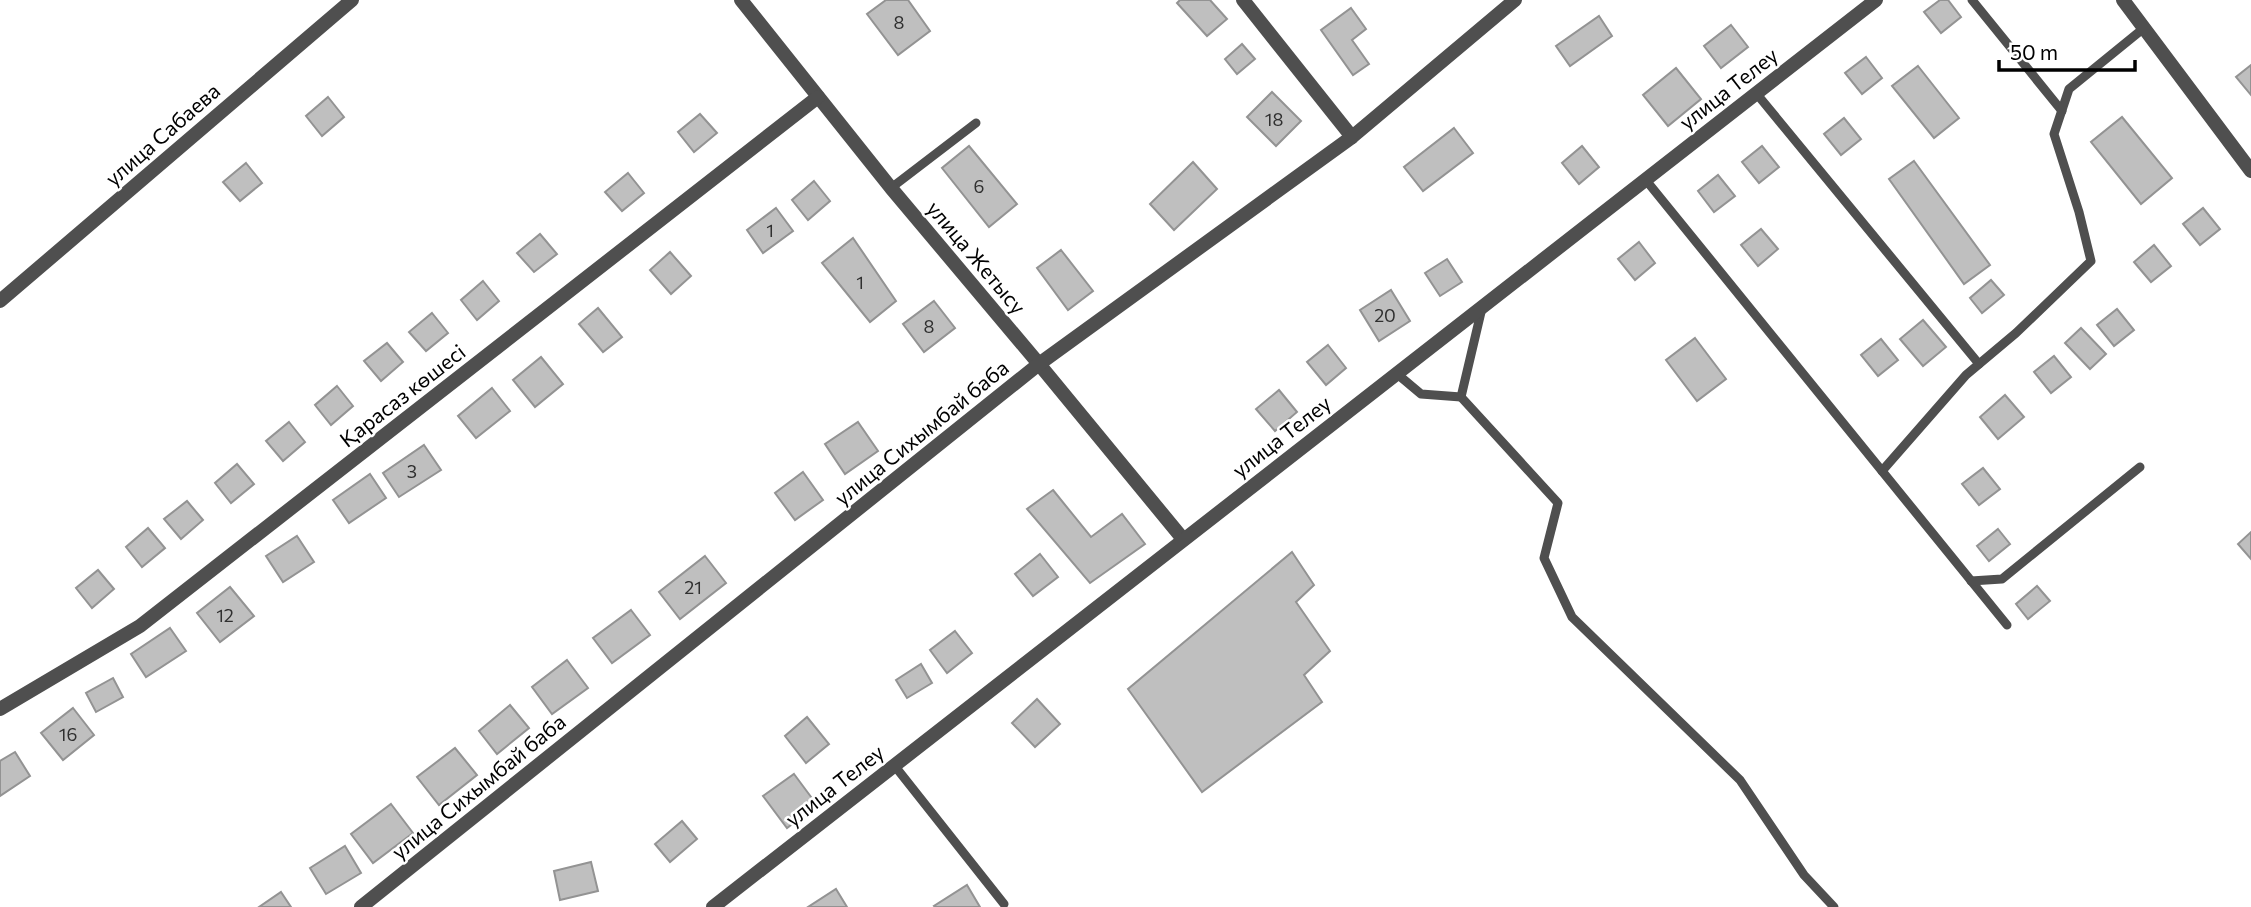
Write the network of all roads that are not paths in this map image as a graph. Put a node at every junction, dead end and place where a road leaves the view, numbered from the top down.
1 (352, 0) edge
2 (741, 0) edge
3 (1243, 0) edge
4 (1515, 0) edge
5 (1876, 0) edge
6 (1972, 0) edge
7 (2123, 0) edge
8 (2144, 28) junction
9 (1756, 93) junction
10 (818, 97) junction
11 (2062, 111) junction
12 (976, 122) dead end
13 (1352, 137) junction
14 (2251, 171) edge
15 (1645, 179) junction
16 (891, 188) junction
17 (0, 301) edge
18 (1482, 306) junction
19 (1040, 363) junction
20 (1979, 364) junction
21 (1396, 373) junction
22 (1461, 397) junction
23 (2140, 467) dead end
24 (1882, 471) junction
25 (1183, 539) junction
26 (1971, 581) junction
27 (2007, 625) dead end
28 (0, 709) edge
29 (894, 765) junction
30 (1003, 904) dead end
31 (361, 907) edge
32 (712, 907) edge
33 (1835, 907) edge

1 - 17 street, улица Сабаева
2 - 10 street, улица Жетысу
3 - 13 street
4 - 13 street, улица Сихымбай баба
5 - 9 street, улица Телеу
6 - 11 lane
7 - 8 street
8 - 11 lane
8 - 14 street
9 - 15 street, улица Телеу
9 - 20 lane
10 - 16 street, улица Жетысу
10 - 28 street, Қарасаз көшесі
11 - 20 lane
12 - 16 lane
13 - 19 street, улица Сихымбай баба
15 - 18 street, улица Телеу
15 - 24 lane
16 - 19 street, улица Жетысу
18 - 21 street, улица Телеу
18 - 22 lane
19 - 25 street, улица Жетысу
19 - 31 street, улица Сихымбай баба
20 - 24 lane
21 - 22 lane
21 - 25 street, улица Телеу
22 - 33 lane
23 - 26 lane
24 - 26 lane
25 - 29 street, улица Телеу
26 - 27 lane
29 - 30 lane
29 - 32 street, улица Телеу

